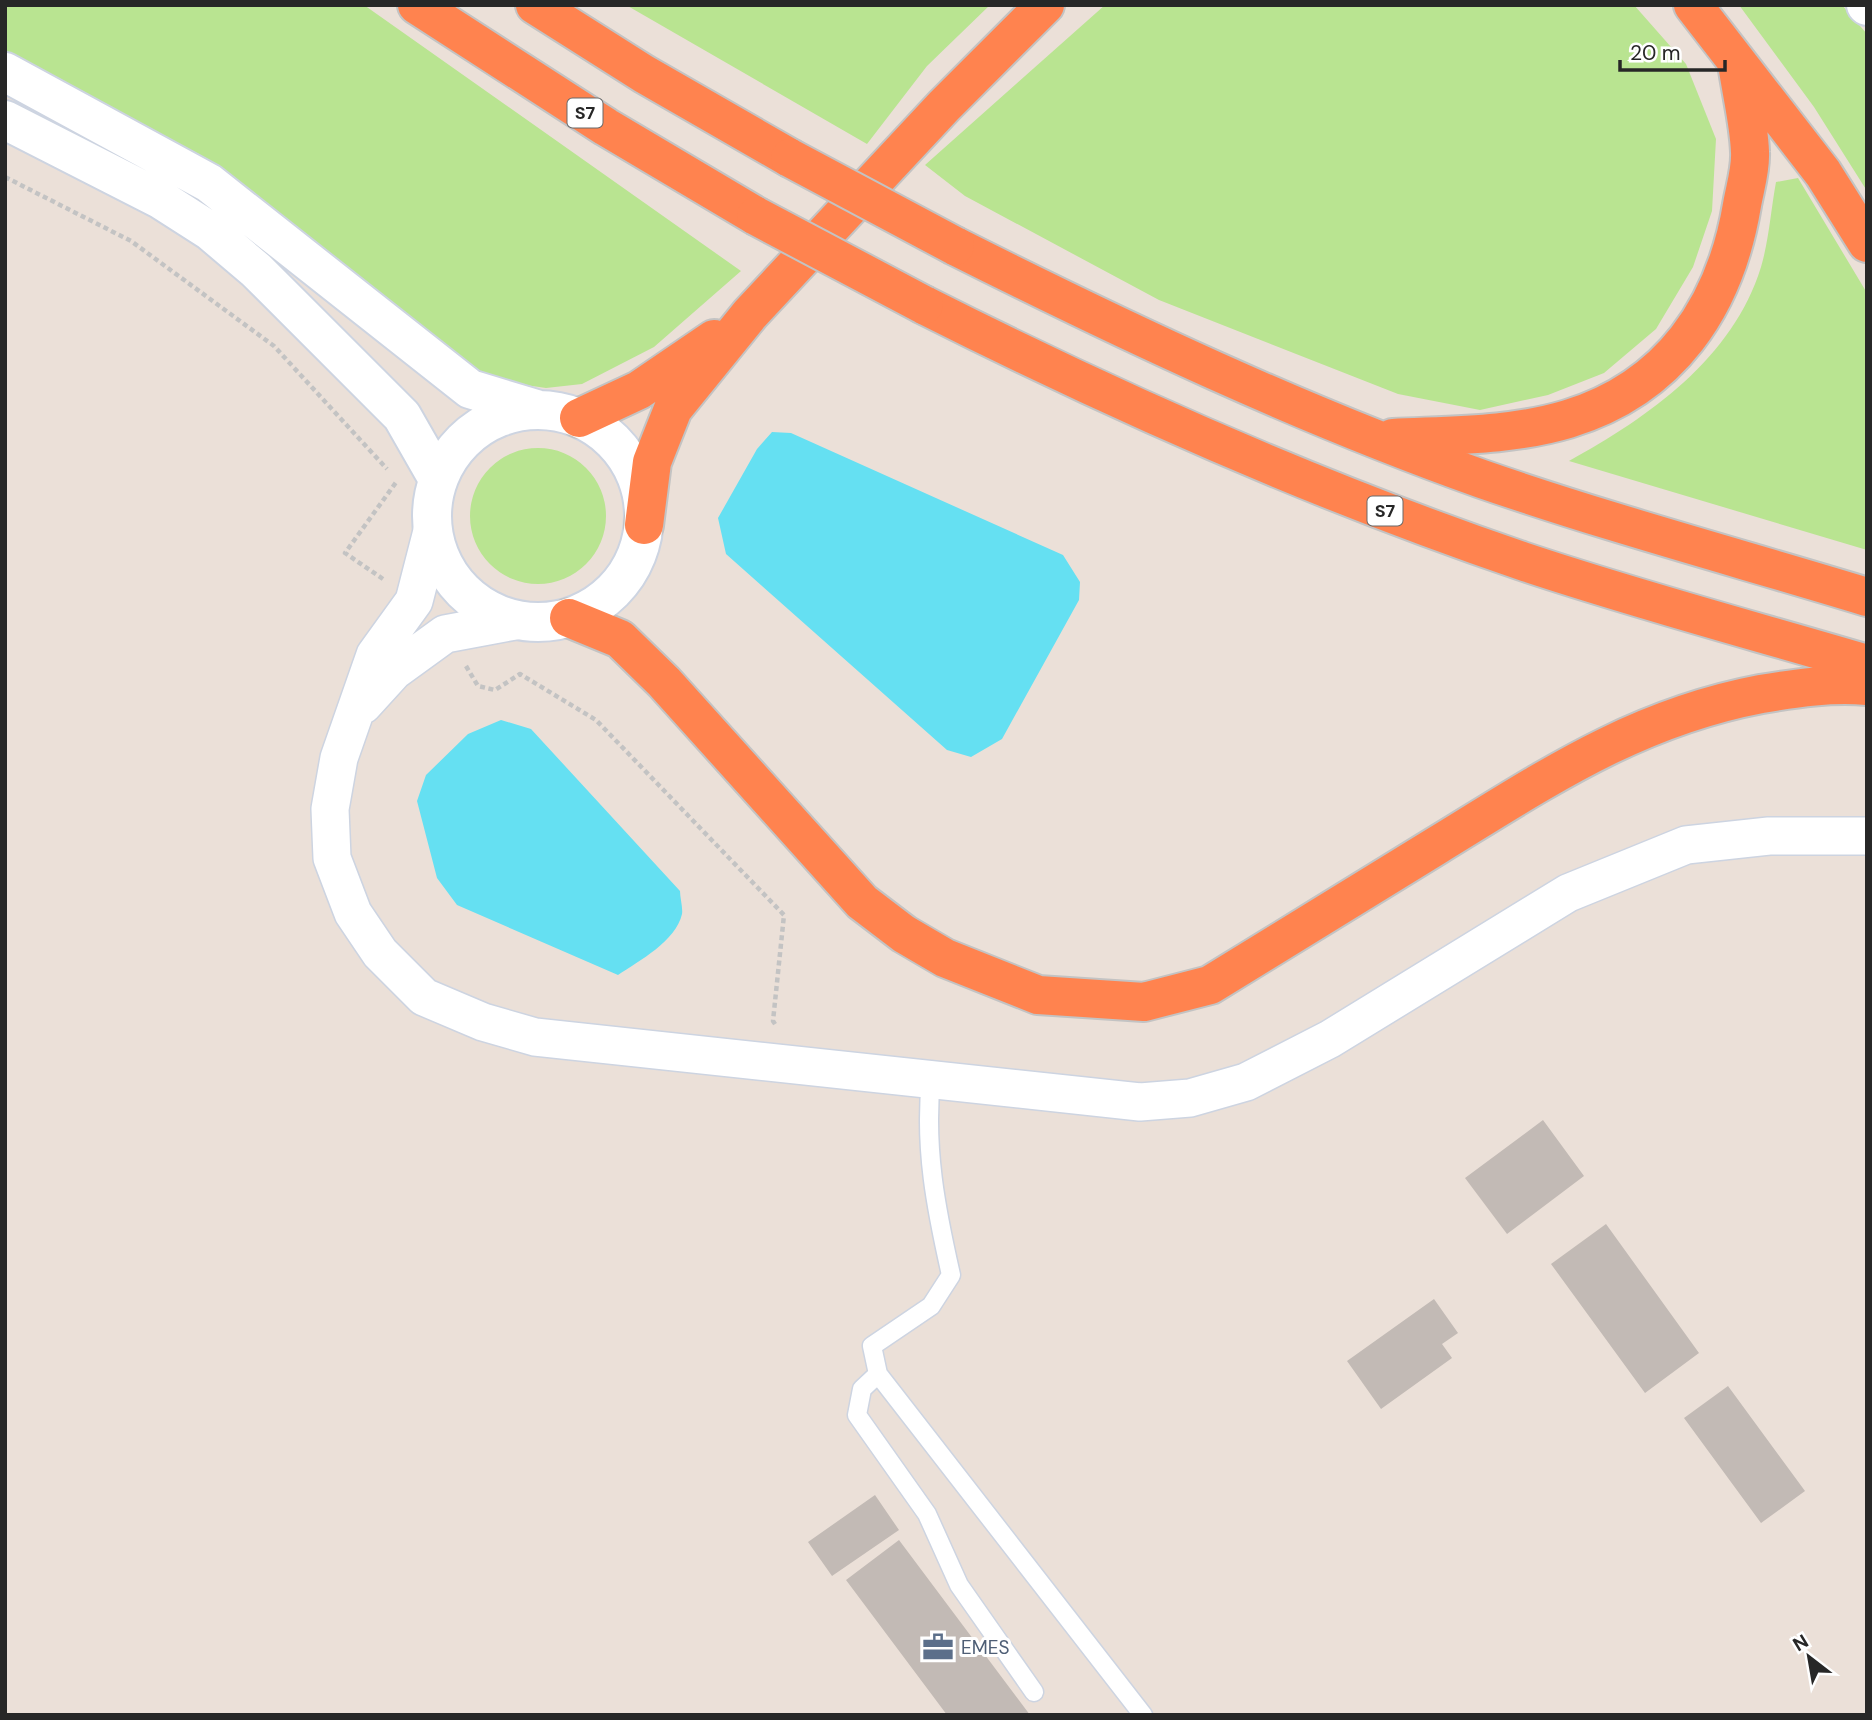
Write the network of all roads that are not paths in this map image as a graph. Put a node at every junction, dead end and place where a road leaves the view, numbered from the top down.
1 (417, 5) edge
2 (535, 5) edge
3 (1045, 5) edge
4 (1693, 5) edge
5 (1737, 63) junction
6 (5, 72) edge
7 (5, 120) edge
8 (1867, 243) edge
9 (750, 314) junction
10 (538, 410) junction
11 (579, 418) junction
12 (1381, 439) junction
13 (438, 479) junction
14 (644, 525) junction
15 (432, 531) junction
16 (1867, 597) edge
17 (569, 618) junction
18 (515, 621) junction
19 (1867, 664) edge
20 (1867, 686) edge
21 (353, 716) junction
22 (1867, 836) edge
23 (931, 1080) junction
24 (878, 1374) junction
25 (1034, 1692) dead end
26 (1143, 1715) edge

1 - 19 highway, S7, bridge
2 - 12 highway, bridge
3 - 9 highway
4 - 5 highway
5 - 8 highway
5 - 12 highway
6 - 10 street
7 - 13 street
9 - 11 highway
9 - 14 highway
10 - 11 street
10 - 13 street
11 - 14 street
12 - 16 highway
13 - 15 street
14 - 17 street
15 - 18 street
15 - 21 street
17 - 18 street
17 - 20 highway
18 - 21 street
21 - 23 street
22 - 23 street
23 - 24 lane
24 - 25 lane
24 - 26 lane

